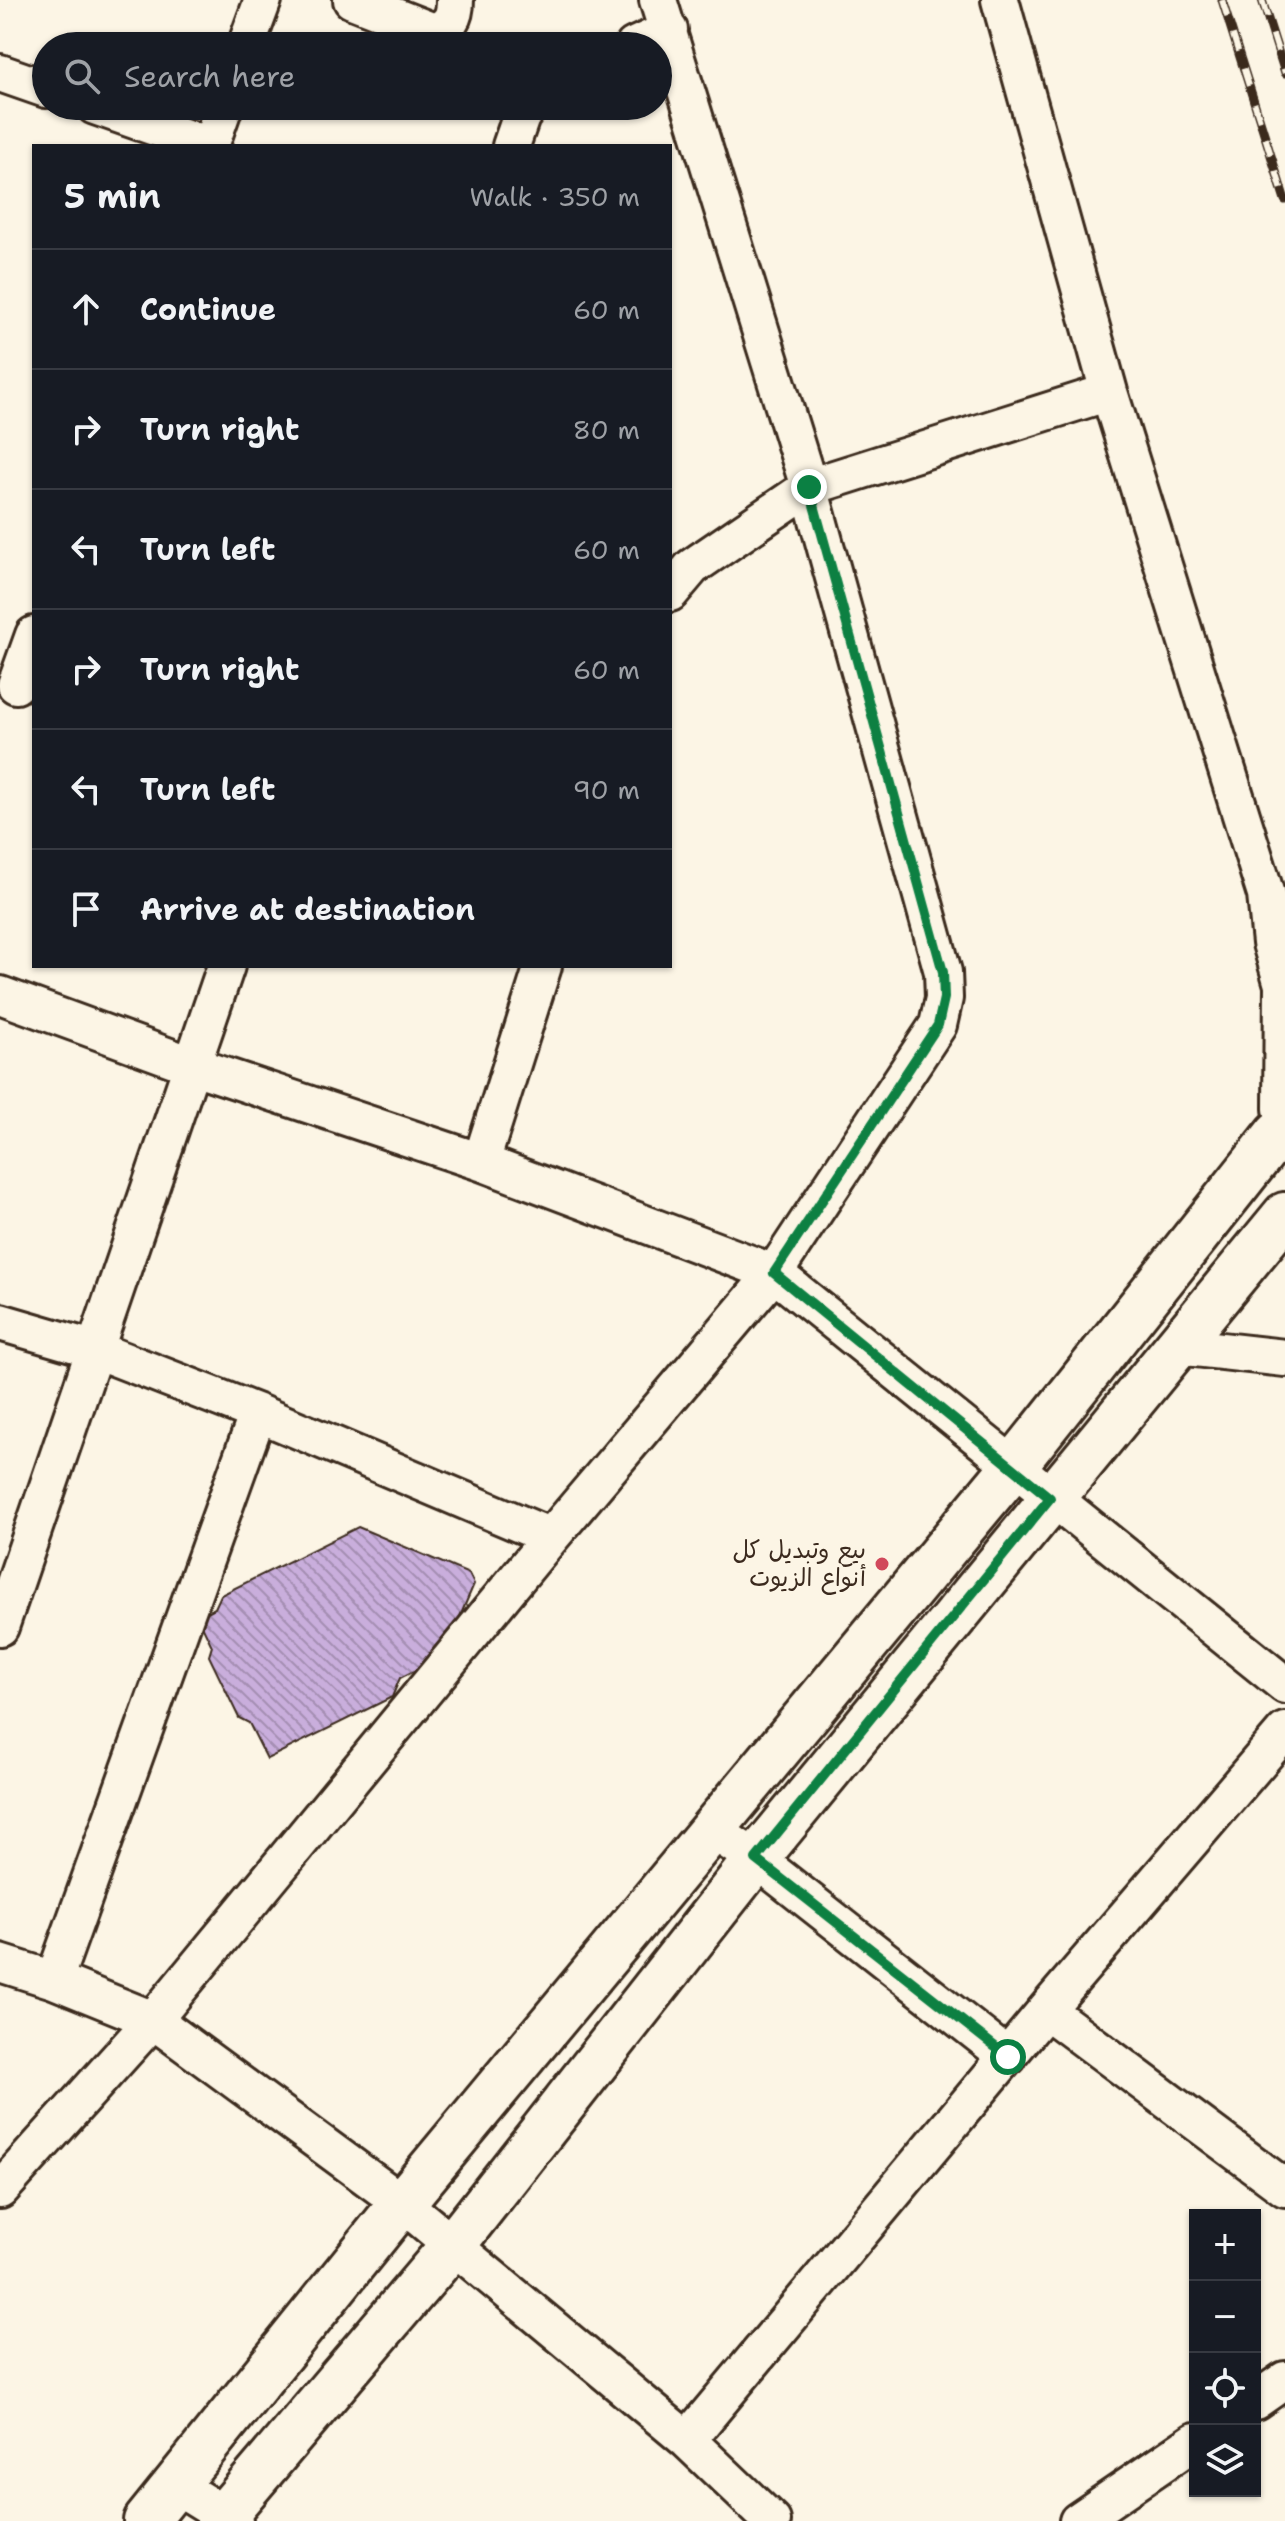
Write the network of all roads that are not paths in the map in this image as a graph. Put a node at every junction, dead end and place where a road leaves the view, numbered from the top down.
1 (263, 0) edge
2 (352, 0) edge
3 (455, 0) edge
4 (1000, 0) edge
5 (664, 15) edge
6 (251, 32) edge
7 (648, 32) edge
8 (672, 41) edge
9 (0, 73) edge
10 (32, 84) edge
11 (135, 120) edge
12 (219, 120) edge
13 (520, 120) edge
14 (204, 144) edge
15 (211, 144) edge
16 (512, 144) edge
17 (1109, 392) junction
18 (809, 487) junction
19 (672, 591) edge
20 (32, 641) edge
21 (17, 686) edge
22 (1279, 891) edge
23 (225, 968) edge
24 (542, 968) edge
25 (0, 995) edge
26 (191, 1065) junction
27 (1283, 1125) edge
28 (481, 1162) junction
29 (1285, 1215) edge
30 (774, 1273) junction
31 (0, 1322) edge
32 (1177, 1346) junction
33 (96, 1350) junction
34 (1285, 1358) edge
35 (258, 1413) junction
36 (1013, 1467) junction
37 (1050, 1498) junction
38 (551, 1537) junction
39 (0, 1627) edge
40 (1285, 1685) edge
41 (1285, 1731) edge
42 (712, 1830) junction
43 (756, 1859) junction
44 (0, 1963) edge
45 (54, 1980) junction
46 (1046, 2010) junction
47 (153, 2020) junction
48 (1008, 2057) junction
49 (1285, 2188) edge
50 (0, 2190) edge
51 (402, 2203) junction
52 (453, 2245) junction
53 (1285, 2380) edge
54 (1261, 2397) edge
55 (687, 2440) junction
56 (1189, 2445) edge
57 (174, 2484) junction
58 (226, 2518) edge
59 (146, 2521) edge
60 (772, 2521) edge
61 (1078, 2521) edge

1 - 6 street
2 - 3 street
4 - 17 street
5 - 7 street
8 - 18 street
9 - 10 street
11 - 14 street
12 - 15 street
13 - 16 street
17 - 18 street
17 - 22 street
18 - 19 street
18 - 30 street
20 - 21 street
22 - 27 street
23 - 26 street
24 - 28 street
25 - 26 street
26 - 28 street
26 - 33 street
27 - 36 street
28 - 30 street
29 - 32 street
30 - 36 street
30 - 38 street
31 - 33 street
32 - 34 street
32 - 37 street
33 - 35 street
33 - 39 street
35 - 38 street
35 - 45 street
36 - 37 street
36 - 42 street
37 - 40 street
37 - 43 street
38 - 47 street
41 - 46 street
42 - 43 street
42 - 51 street
43 - 48 street
43 - 52 street
44 - 45 street
45 - 47 street
46 - 48 street
46 - 49 street
47 - 50 street
47 - 51 street
48 - 55 street
51 - 52 street
51 - 57 street
52 - 55 street
52 - 58 street
53 - 54 street
55 - 60 street
56 - 61 street
57 - 58 street
57 - 59 street

